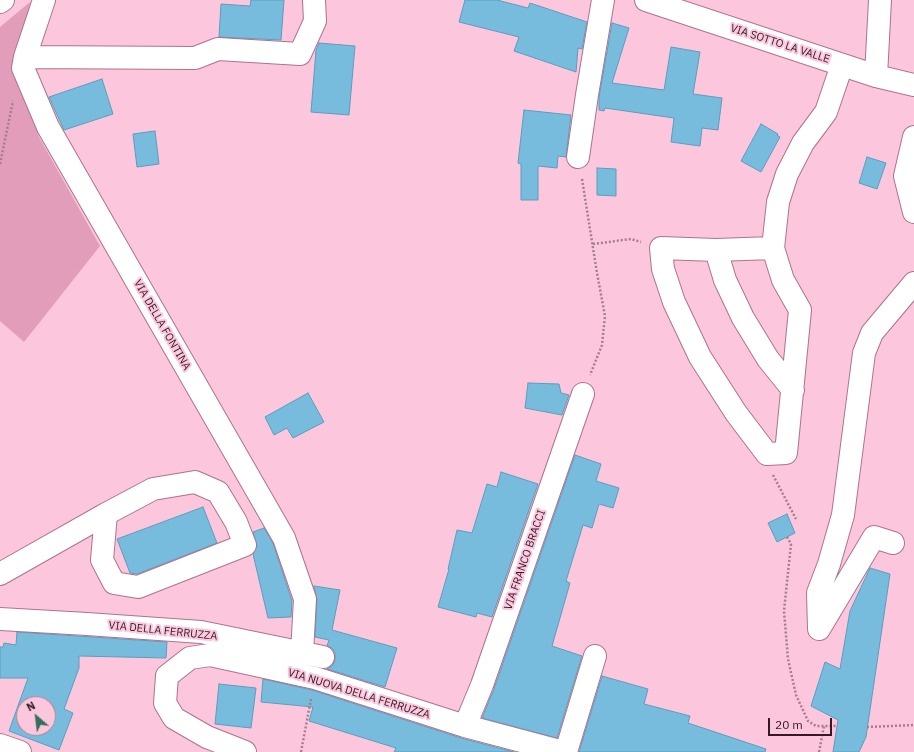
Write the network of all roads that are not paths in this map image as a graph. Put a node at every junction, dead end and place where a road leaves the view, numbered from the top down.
1 (3, 0) edge
2 (44, 0) edge
3 (314, 0) edge
4 (603, 0) edge
5 (646, 0) edge
6 (880, 0) edge
7 (0, 2) edge
8 (24, 63) junction
9 (842, 65) junction
10 (876, 76) junction
11 (914, 85) edge
12 (914, 137) edge
13 (578, 157) road end
14 (914, 212) edge
15 (774, 248) junction
16 (716, 250) junction
17 (914, 283) edge
18 (793, 390) junction
19 (583, 394) road end
20 (106, 514) junction
21 (893, 543) dead end
22 (0, 574) edge
23 (0, 619) edge
24 (302, 653) junction
25 (595, 656) dead end
26 (323, 657) dead end
27 (465, 726) junction
28 (0, 745) edge
29 (20, 752) edge
30 (245, 752) edge
31 (563, 752) edge
32 (566, 752) edge

1 - 7 street
2 - 8 street
3 - 8 street
4 - 13 street
5 - 9 street, VIA SOTTO LA VALLE
6 - 10 street
8 - 24 street, VIA DELLA FONTINA
9 - 10 street, VIA SOTTO LA VALLE
9 - 15 street
10 - 11 street, VIA SOTTO LA VALLE
12 - 14 street
15 - 16 street
15 - 18 street
16 - 18 street
16 - 18 street
17 - 21 street
19 - 27 street, VIA FRANCO BRACCI
20 - 20 street
20 - 22 street
23 - 24 street, VIA DELLA FERRUZZA
24 - 26 street, VIA DELLA FERRUZZA
25 - 32 street
27 - 30 street, VIA NUOVA DELLA FERRUZZA
27 - 31 street, VIA NUOVA DELLA FERRUZZA
28 - 29 street

